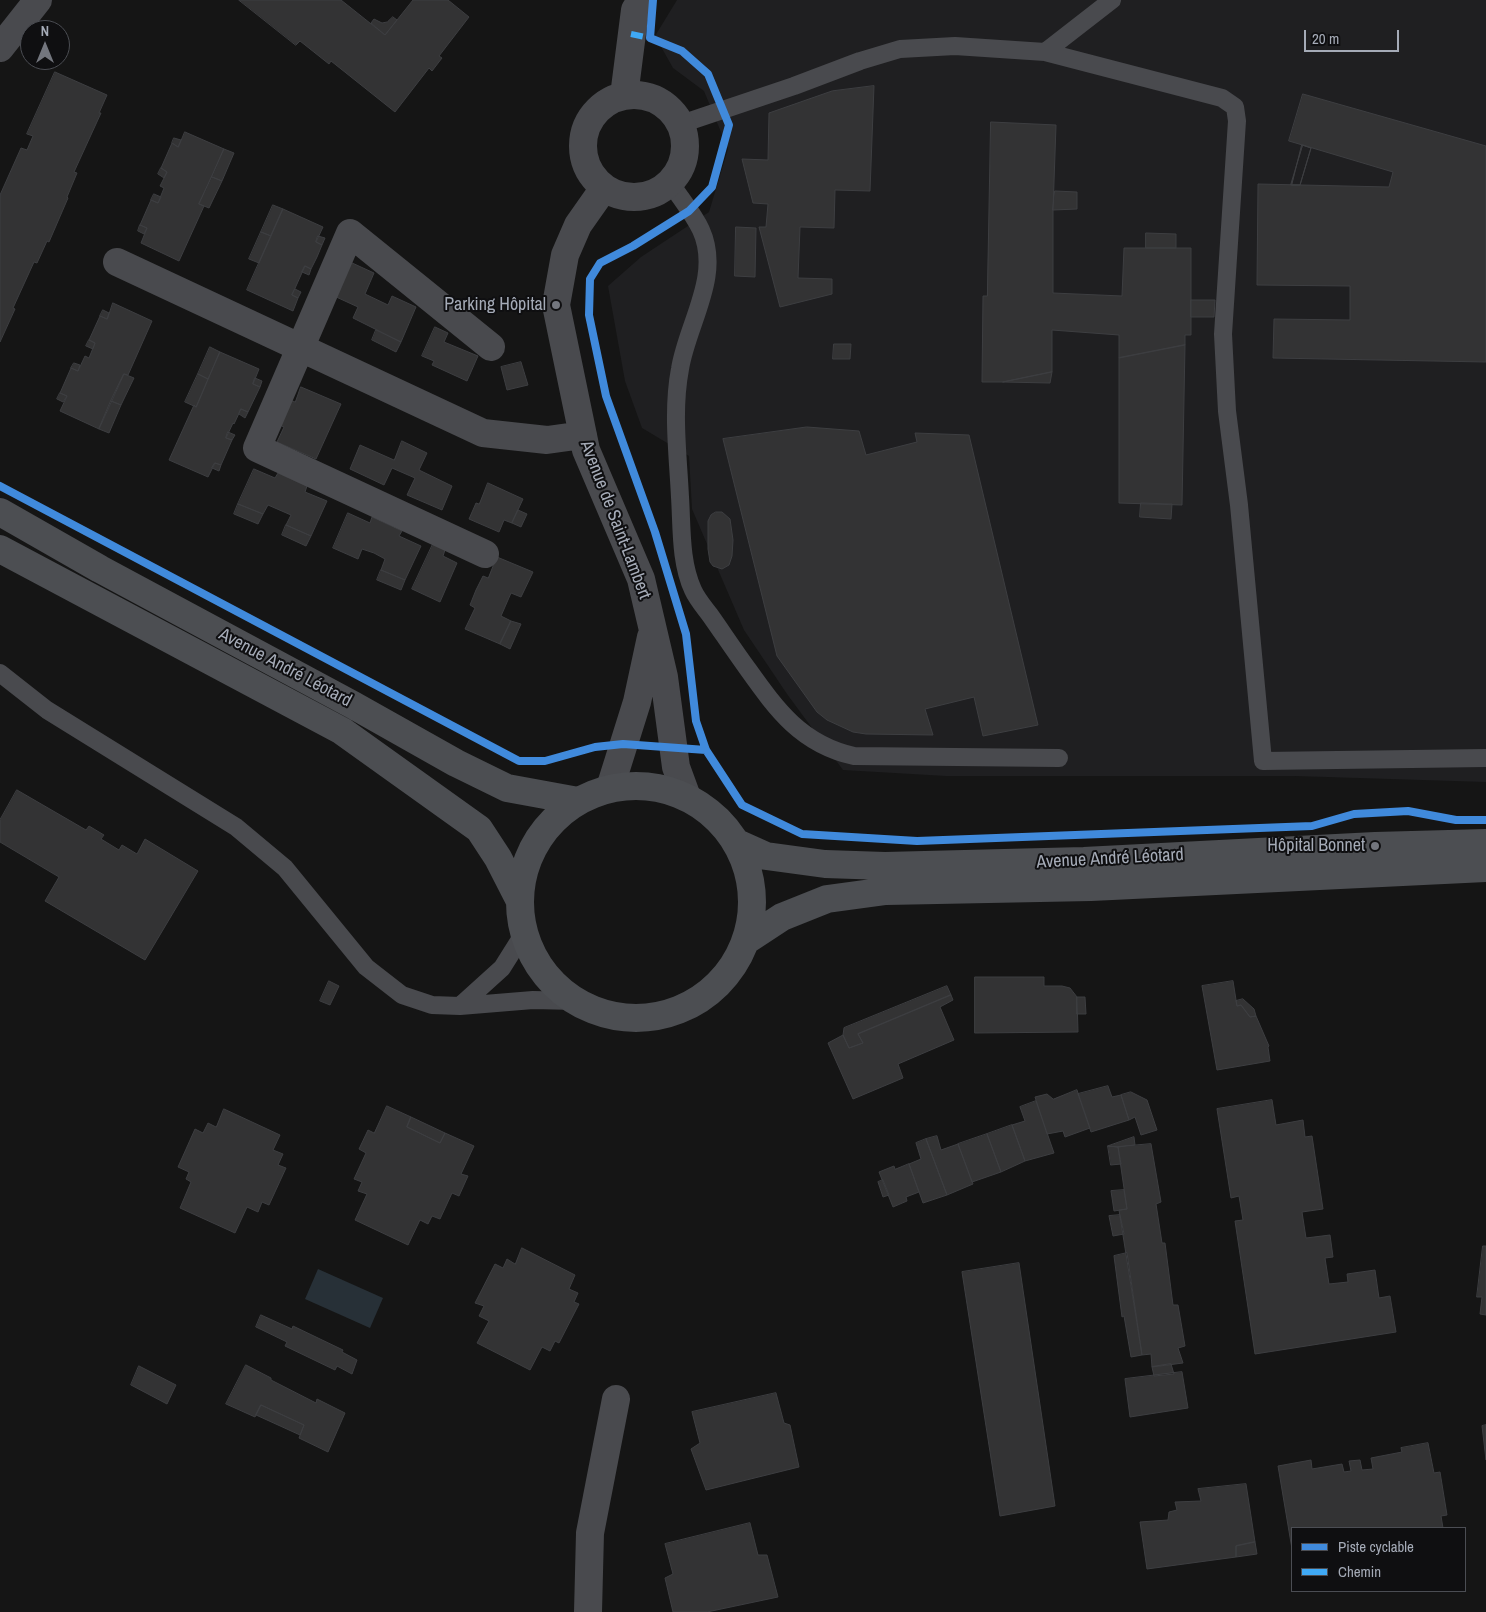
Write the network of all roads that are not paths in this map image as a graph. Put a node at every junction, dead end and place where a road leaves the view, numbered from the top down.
1 (38, 0) edge
2 (640, 0) edge
3 (1112, 0) edge
4 (0, 48) edge
5 (1045, 52) junction
6 (624, 96) junction
7 (681, 124) junction
8 (670, 182) junction
9 (604, 188) junction
10 (117, 262) dead end
11 (299, 347) junction
12 (491, 347) dead end
13 (583, 434) junction
14 (0, 512) edge
15 (0, 548) edge
16 (485, 554) dead end
17 (653, 626) junction
18 (0, 673) edge
19 (1059, 758) dead end
20 (1486, 758) edge
21 (610, 788) junction
22 (686, 796) junction
23 (578, 801) junction
24 (737, 843) junction
25 (1486, 843) edge
26 (1486, 868) edge
27 (520, 901) junction
28 (524, 933) junction
29 (747, 940) junction
30 (576, 1001) junction
31 (460, 1006) junction
32 (616, 1399) dead end
33 (588, 1612) edge

1 - 4 street
2 - 6 street
3 - 5 lane
5 - 7 lane
5 - 20 lane
6 - 7 street
6 - 9 street
7 - 8 street
8 - 9 street
8 - 19 lane
9 - 13 street, Avenue de Saint-Lambert
10 - 11 street
11 - 12 street
11 - 13 street
11 - 16 street
13 - 17 street, Avenue de Saint-Lambert
14 - 23 main road, Avenue André Léotard
15 - 27 main road, Avenue André Léotard
17 - 21 street, Avenue de Saint-Lambert
17 - 22 street, Avenue de Saint-Lambert
18 - 31 lane
21 - 22 main road
21 - 23 main road
22 - 24 main road
23 - 27 main road
24 - 25 main road, Avenue André Léotard
24 - 29 main road
26 - 29 main road, Avenue André Léotard
27 - 28 main road
28 - 30 main road
28 - 31 lane
29 - 30 main road
30 - 31 lane
32 - 33 street

